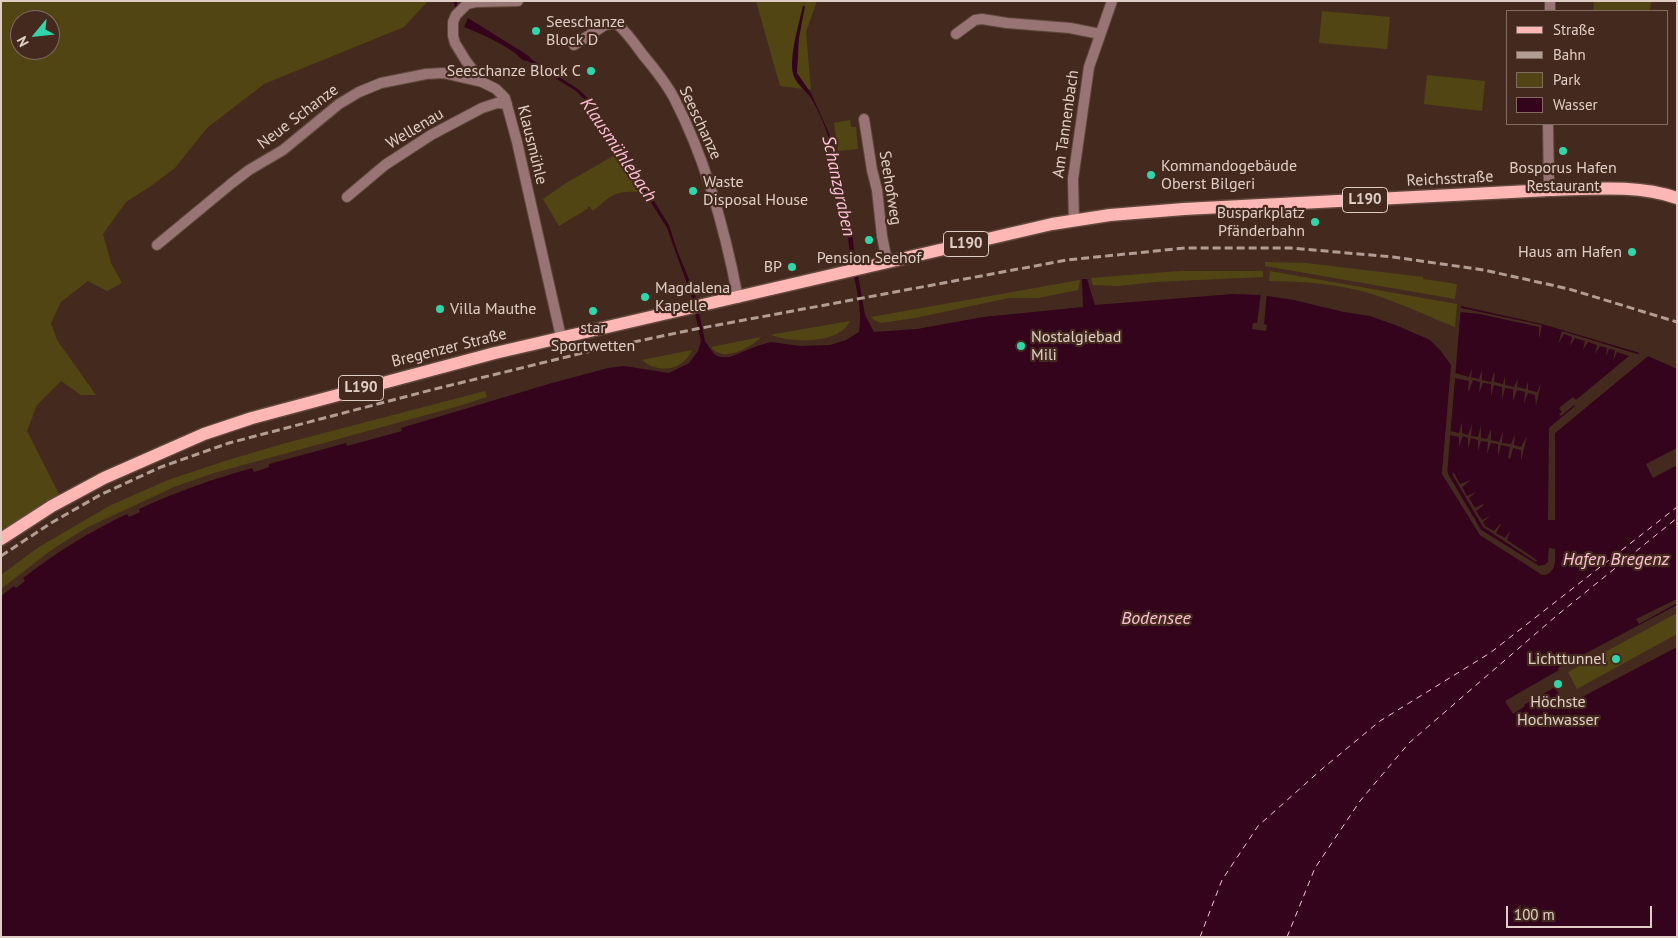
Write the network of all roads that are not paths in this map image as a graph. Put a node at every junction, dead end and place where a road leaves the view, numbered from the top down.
1 (518, 1) edge
2 (1112, 1) edge
3 (956, 34) dead end
4 (1100, 34) junction
5 (574, 45) dead end
6 (482, 82) junction
7 (507, 104) junction
8 (864, 119) dead end
9 (1548, 125) edge
10 (1550, 190) junction
11 (347, 197) dead end
12 (1677, 198) edge
13 (1074, 221) junction
14 (157, 246) dead end
15 (886, 262) junction
16 (738, 298) junction
17 (561, 337) junction
18 (1, 539) edge

1 - 6 street, Klausmühle
2 - 4 street, Am Tannenbach
3 - 4 street
4 - 13 street, Am Tannenbach
5 - 16 street, Seeschanze
6 - 7 street, Klausmühle
6 - 14 street, Neue Schanze
7 - 11 street, Wellenau
7 - 17 street, Klausmühle
8 - 15 street, Seehofweg
9 - 10 street
10 - 12 main road, Reichsstraße / L190
10 - 13 main road, Reichsstraße / L190
13 - 15 main road, Bregenzer Straße / L190
15 - 16 main road, Bregenzer Straße / L190
16 - 17 main road, Bregenzer Straße / L190
17 - 18 main road, Bregenzer Straße / L190

